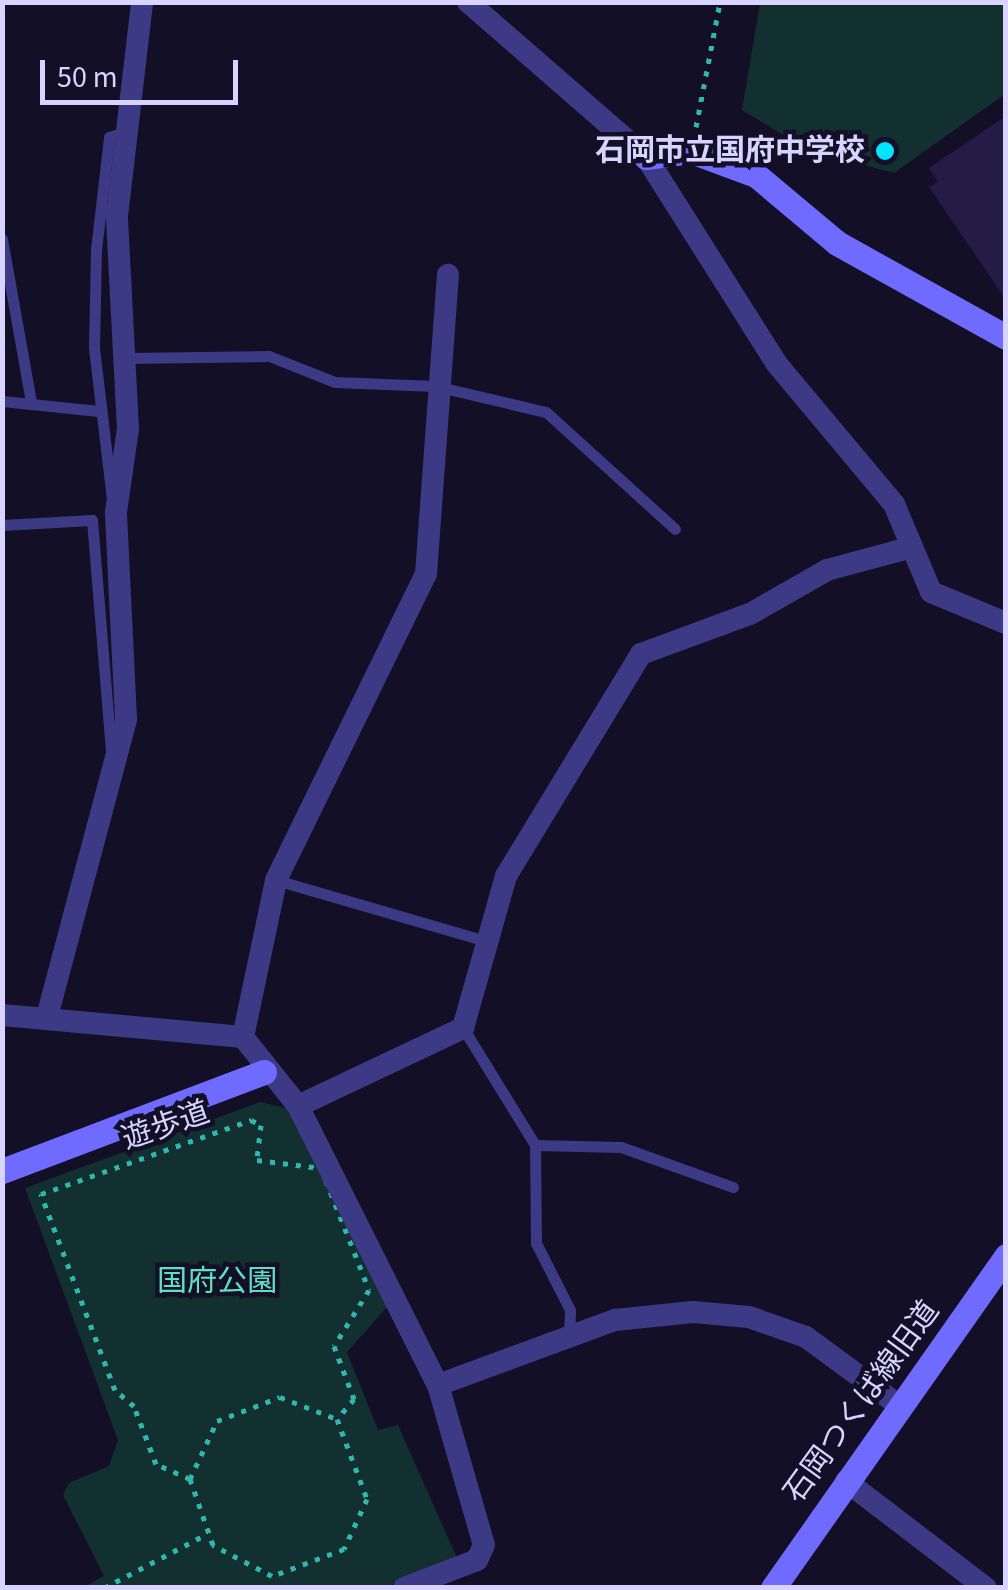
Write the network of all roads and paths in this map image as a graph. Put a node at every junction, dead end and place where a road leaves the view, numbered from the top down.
1 (142, 2) edge
2 (468, 2) edge
3 (720, 2) edge
4 (127, 131) junction
5 (691, 150) junction
6 (646, 156) junction
7 (2, 239) edge
8 (448, 275) dead end
9 (1006, 337) edge
10 (124, 358) junction
11 (435, 386) junction
12 (2, 401) edge
13 (31, 402) junction
14 (98, 410) junction
15 (116, 512) junction
16 (2, 525) edge
17 (675, 529) dead end
18 (912, 547) junction
19 (1006, 623) edge
20 (117, 769) junction
21 (276, 880) junction
22 (483, 940) junction
23 (48, 1013) junction
24 (2, 1015) edge
25 (463, 1028) junction
26 (243, 1037) junction
27 (264, 1072) junction
28 (298, 1106) junction
29 (269, 1113) dead end
30 (261, 1124) junction
31 (536, 1145) junction
32 (2, 1171) edge
33 (733, 1187) dead end
34 (1006, 1256) edge
35 (570, 1336) junction
36 (438, 1385) junction
37 (900, 1406) junction
38 (337, 1418) junction
39 (190, 1479) junction
40 (846, 1481) junction
41 (208, 1533) junction
42 (104, 1588) edge
43 (404, 1588) edge
44 (772, 1588) edge
45 (986, 1588) edge

1 - 4 street
2 - 6 street
3 - 5 path
4 - 10 street
4 - 14 lane
5 - 6 street
5 - 9 street
6 - 18 street
7 - 13 lane
8 - 11 street
10 - 11 lane
10 - 15 street
11 - 17 lane
11 - 21 street
12 - 13 lane
13 - 14 lane
14 - 15 lane
15 - 20 street
16 - 20 lane
18 - 19 street
18 - 22 street
20 - 23 street
21 - 22 lane
21 - 26 street
22 - 25 street
23 - 24 street
23 - 26 street
25 - 28 street
25 - 31 lane
26 - 27 street
27 - 28 street
27 - 32 street
28 - 36 street
29 - 30 path
30 - 38 path
30 - 39 path, 遊歩道
31 - 33 lane
31 - 35 lane
34 - 37 street, 石岡つくば線旧道
35 - 36 street
35 - 37 street
36 - 43 street
37 - 40 street, 石岡つくば線旧道
38 - 39 path
38 - 41 path
39 - 41 path
40 - 44 street, 石岡つくば線旧道
40 - 45 street
41 - 42 path

